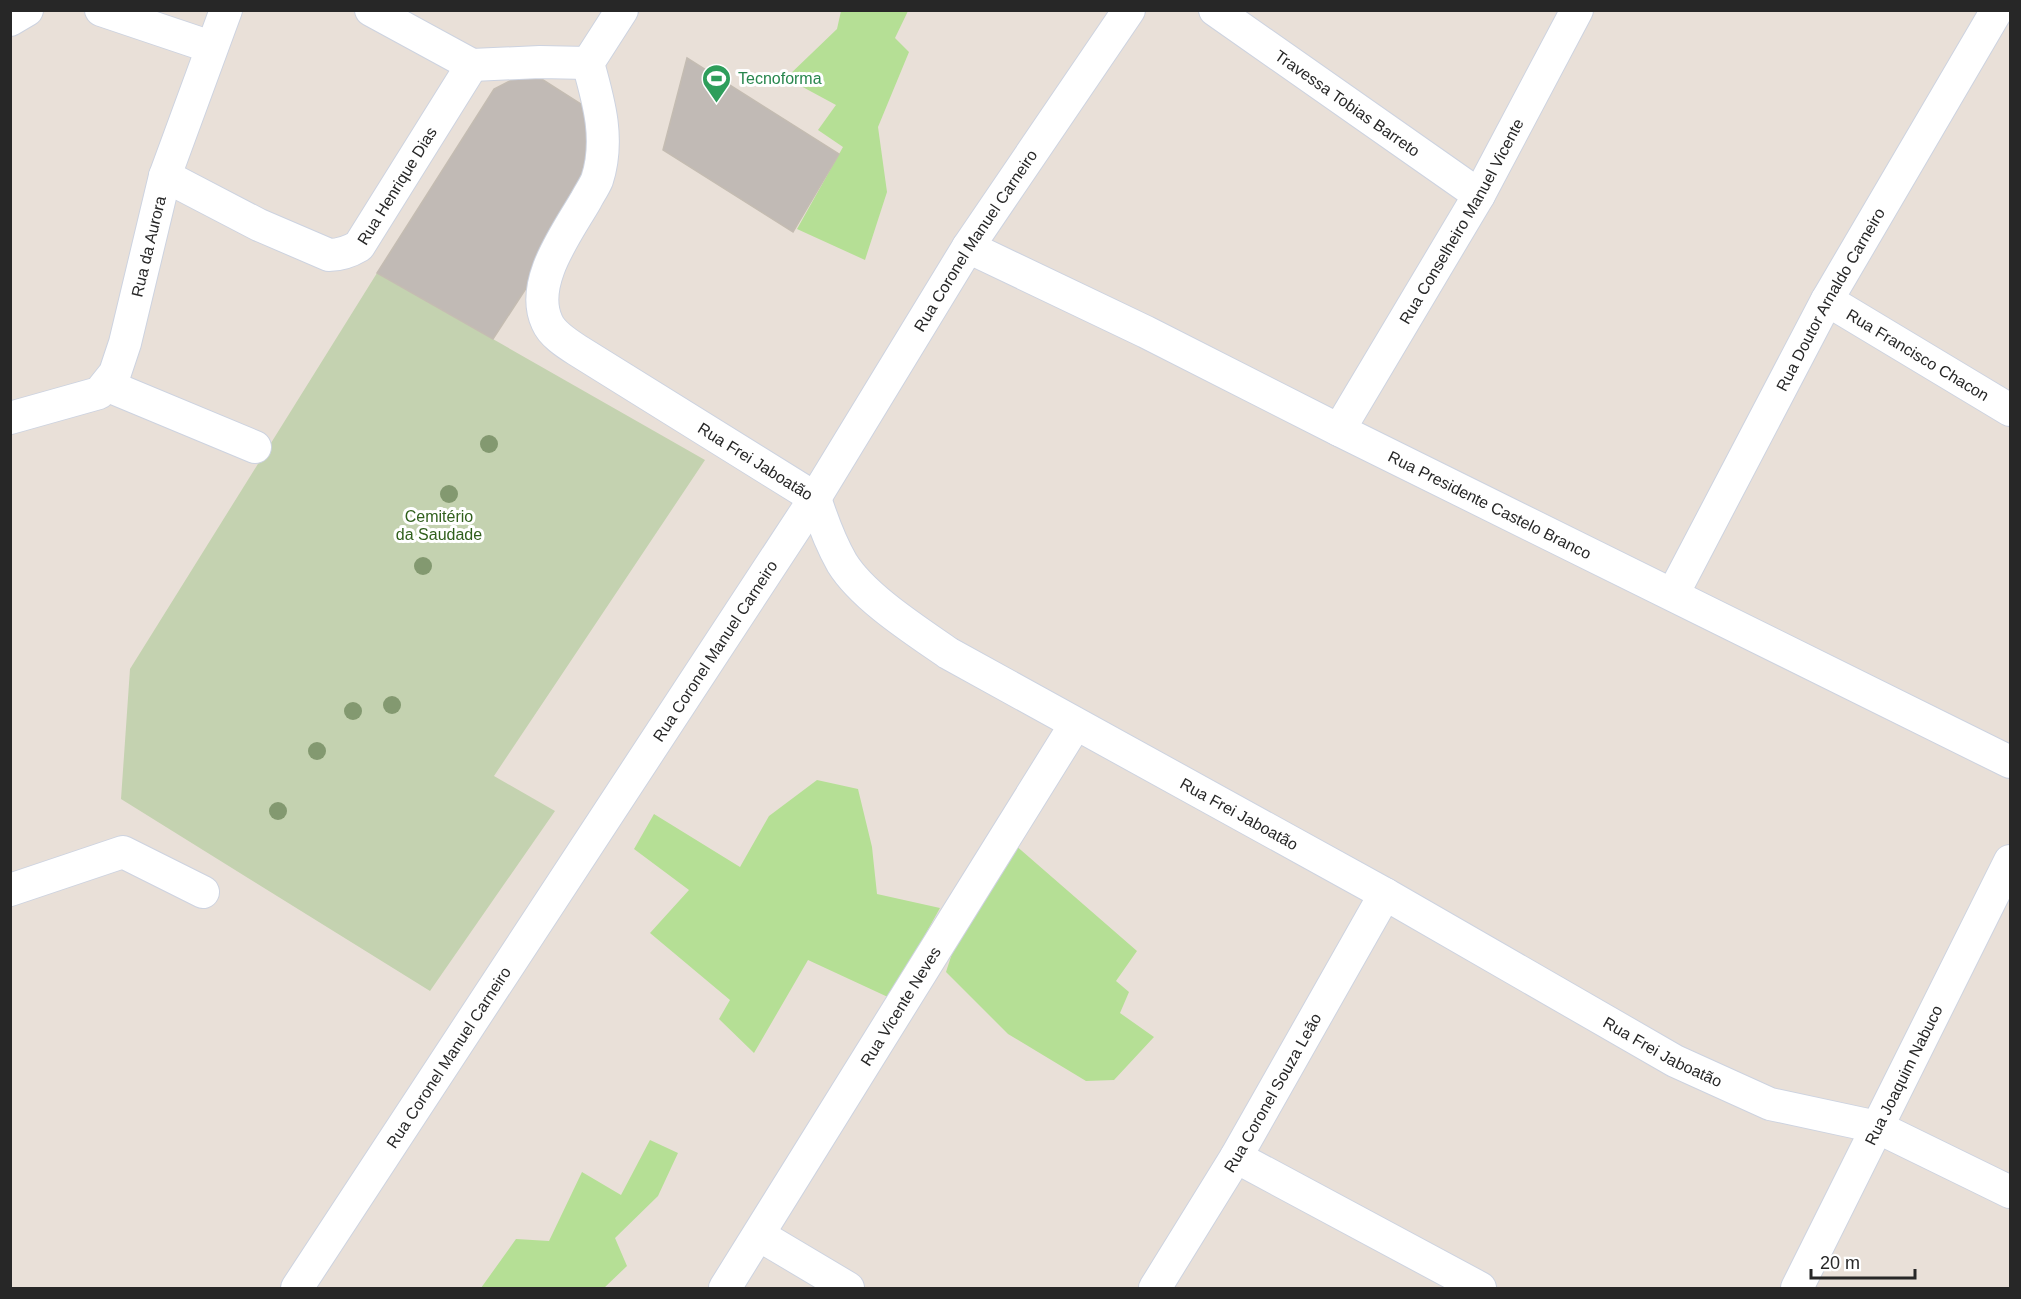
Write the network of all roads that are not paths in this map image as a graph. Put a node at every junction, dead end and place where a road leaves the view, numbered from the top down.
1 (27, 10) edge
2 (101, 10) edge
3 (226, 10) edge
4 (371, 10) edge
5 (622, 10) edge
6 (1129, 10) edge
7 (1215, 10) edge
8 (1577, 10) edge
9 (1997, 10) edge
10 (10, 20) edge
11 (211, 47) junction
12 (588, 63) junction
13 (472, 65) junction
14 (165, 176) junction
15 (1479, 195) junction
16 (968, 247) junction
17 (1827, 300) junction
18 (106, 385) junction
19 (2010, 410) edge
20 (10, 418) edge
21 (1339, 430) junction
22 (255, 447) dead end
23 (815, 498) junction
24 (1673, 594) junction
25 (1075, 725) junction
26 (2010, 762) edge
27 (2010, 861) edge
28 (10, 890) edge
29 (203, 892) dead end
30 (1385, 894) junction
31 (1877, 1127) junction
32 (1236, 1157) junction
33 (2010, 1192) edge
34 (759, 1235) junction
35 (297, 1288) edge
36 (725, 1288) edge
37 (848, 1288) edge
38 (1155, 1288) edge
39 (1480, 1288) edge
40 (1797, 1288) edge

1 - 10 street
2 - 11 street
3 - 11 street, Rua da Aurora
4 - 13 street
5 - 12 street
6 - 16 street, Rua Coronel Manuel Carneiro
7 - 15 street, Travessa Tobias Barreto
8 - 15 street, Rua Conselheiro Manuel Vicente
9 - 17 street, Rua Doutor Arnaldo Carneiro
11 - 14 street, Rua da Aurora
12 - 13 street
12 - 23 street, Rua Frei Jaboatão
13 - 14 street, Rua Henrique Dias
14 - 18 street, Rua da Aurora
15 - 21 street, Rua Conselheiro Manuel Vicente
16 - 21 street, Rua Presidente Castelo Branco
16 - 23 street, Rua Coronel Manuel Carneiro
17 - 19 street, Rua Francisco Chacon
17 - 24 street, Rua Doutor Arnaldo Carneiro
18 - 20 street
18 - 22 street
21 - 24 street, Rua Presidente Castelo Branco
23 - 25 street, Rua Frei Jaboatão
23 - 35 street, Rua Coronel Manuel Carneiro
24 - 26 street, Rua Presidente Castelo Branco
25 - 30 street, Rua Frei Jaboatão
25 - 34 street, Rua Vicente Neves
27 - 31 street, Rua Joaquim Nabuco
28 - 29 street
30 - 31 street, Rua Frei Jaboatão
30 - 32 street, Rua Coronel Souza Leão
31 - 33 street, Rua Frei Jaboatão
31 - 40 street, Rua Joaquim Nabuco
32 - 38 street, Rua Coronel Souza Leão
32 - 39 street
34 - 36 street, Rua Vicente Neves
34 - 37 street

